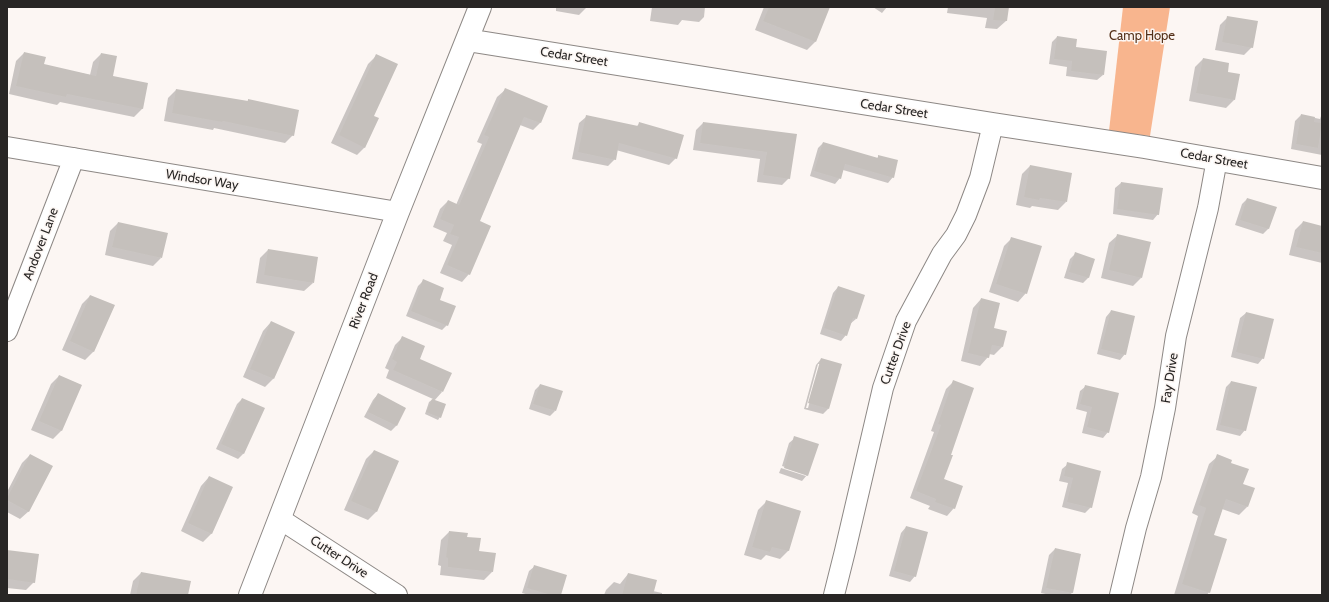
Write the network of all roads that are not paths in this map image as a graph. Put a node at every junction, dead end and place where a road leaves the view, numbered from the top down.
1 (480, 7) edge
2 (467, 40) junction
3 (993, 124) junction
4 (7, 147) edge
5 (74, 158) junction
6 (1217, 159) junction
7 (1322, 178) edge
8 (398, 212) junction
9 (7, 331) edge
10 (280, 519) junction
11 (250, 595) edge
12 (398, 595) edge
13 (834, 595) edge
14 (1120, 595) edge

1 - 2 street, River Road
2 - 3 street, Cedar Street
2 - 8 street, River Road
3 - 6 street, Cedar Street
3 - 13 street, Cutter Drive
4 - 5 street, Windsor Way
5 - 8 street, Windsor Way
5 - 9 street, Andover Lane
6 - 7 street, Cedar Street
6 - 14 street, Fay Drive
8 - 10 street, River Road
10 - 11 street, River Road
10 - 12 street, Cutter Drive

